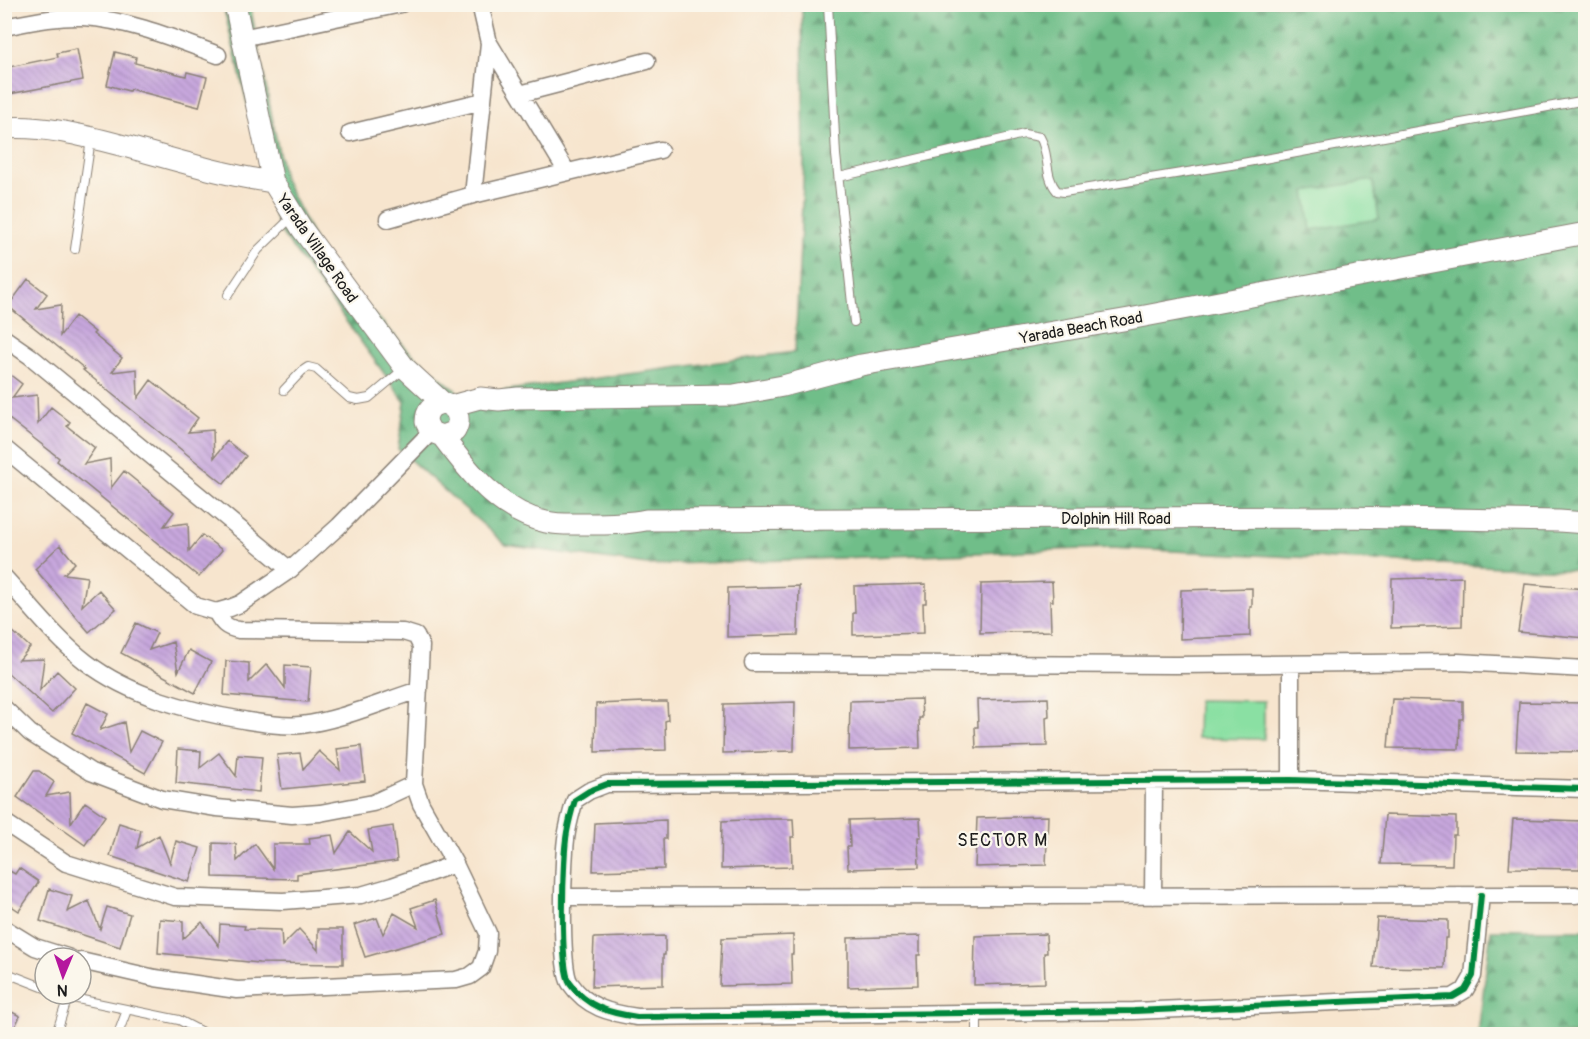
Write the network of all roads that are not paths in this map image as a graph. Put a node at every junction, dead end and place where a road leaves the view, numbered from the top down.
1 (235, 4) edge
2 (401, 4) edge
3 (480, 4) edge
4 (828, 4) edge
5 (4, 27) edge
6 (242, 38) junction
7 (489, 43) junction
8 (219, 55) dead end
9 (647, 61) dead end
10 (520, 94) junction
11 (1586, 100) edge
12 (483, 101) junction
13 (4, 128) edge
14 (350, 133) dead end
15 (91, 138) junction
16 (660, 150) dead end
17 (567, 171) junction
18 (839, 177) junction
19 (273, 182) junction
20 (473, 195) junction
21 (293, 216) junction
22 (388, 219) dead end
23 (1586, 232) edge
24 (75, 249) dead end
25 (228, 295) dead end
26 (854, 322) dead end
27 (4, 338) edge
28 (407, 370) junction
29 (284, 390) dead end
30 (444, 420) junction
31 (4, 448) edge
32 (1586, 523) edge
33 (290, 570) junction
34 (4, 577) edge
35 (216, 612) junction
36 (753, 663) dead end
37 (1291, 665) junction
38 (1586, 669) edge
39 (419, 690) junction
40 (4, 708) edge
41 (1291, 780) junction
42 (1154, 782) junction
43 (414, 784) junction
44 (1586, 789) edge
45 (4, 822) edge
46 (454, 864) junction
47 (1481, 895) junction
48 (1576, 895) dead end
49 (1153, 896) junction
50 (565, 897) junction
51 (4, 928) edge
52 (33, 946) edge
53 (93, 964) edge
54 (4, 972) edge
55 (33, 983) edge
56 (93, 1002) edge
57 (62, 1006) edge
58 (127, 1010) junction
59 (977, 1013) junction
60 (56, 1035) edge
61 (118, 1035) edge
62 (206, 1035) edge
63 (977, 1035) edge

1 - 6 street, Yarada Village Road
2 - 6 street
3 - 7 street
4 - 18 lane
5 - 8 street
6 - 19 street, Yarada Village Road
7 - 10 street
7 - 12 street
9 - 10 street
10 - 17 street
11 - 18 lane
12 - 14 street
12 - 20 street
13 - 15 street
15 - 19 street
15 - 24 lane
16 - 17 street
17 - 20 street
18 - 26 lane
19 - 21 street, Yarada Village Road
20 - 22 street
21 - 25 lane
21 - 28 street, Yarada Village Road
23 - 30 street, Yarada Beach Road
27 - 33 street
28 - 29 lane
28 - 30 street, Yarada Village Road
30 - 32 street, Dolphin Hill Road
30 - 33 street
31 - 35 street
33 - 35 street
34 - 39 street
35 - 39 street
36 - 37 street
37 - 38 street
37 - 41 street
39 - 43 street
40 - 43 street
41 - 42 street
41 - 44 street
42 - 49 street
42 - 50 street
43 - 46 street
45 - 46 street
46 - 53 street
47 - 48 street
47 - 49 street
47 - 59 street
49 - 50 street
50 - 59 street
51 - 52 street
54 - 55 lane
56 - 58 lane
57 - 60 lane
58 - 61 lane
58 - 62 lane
59 - 63 lane

